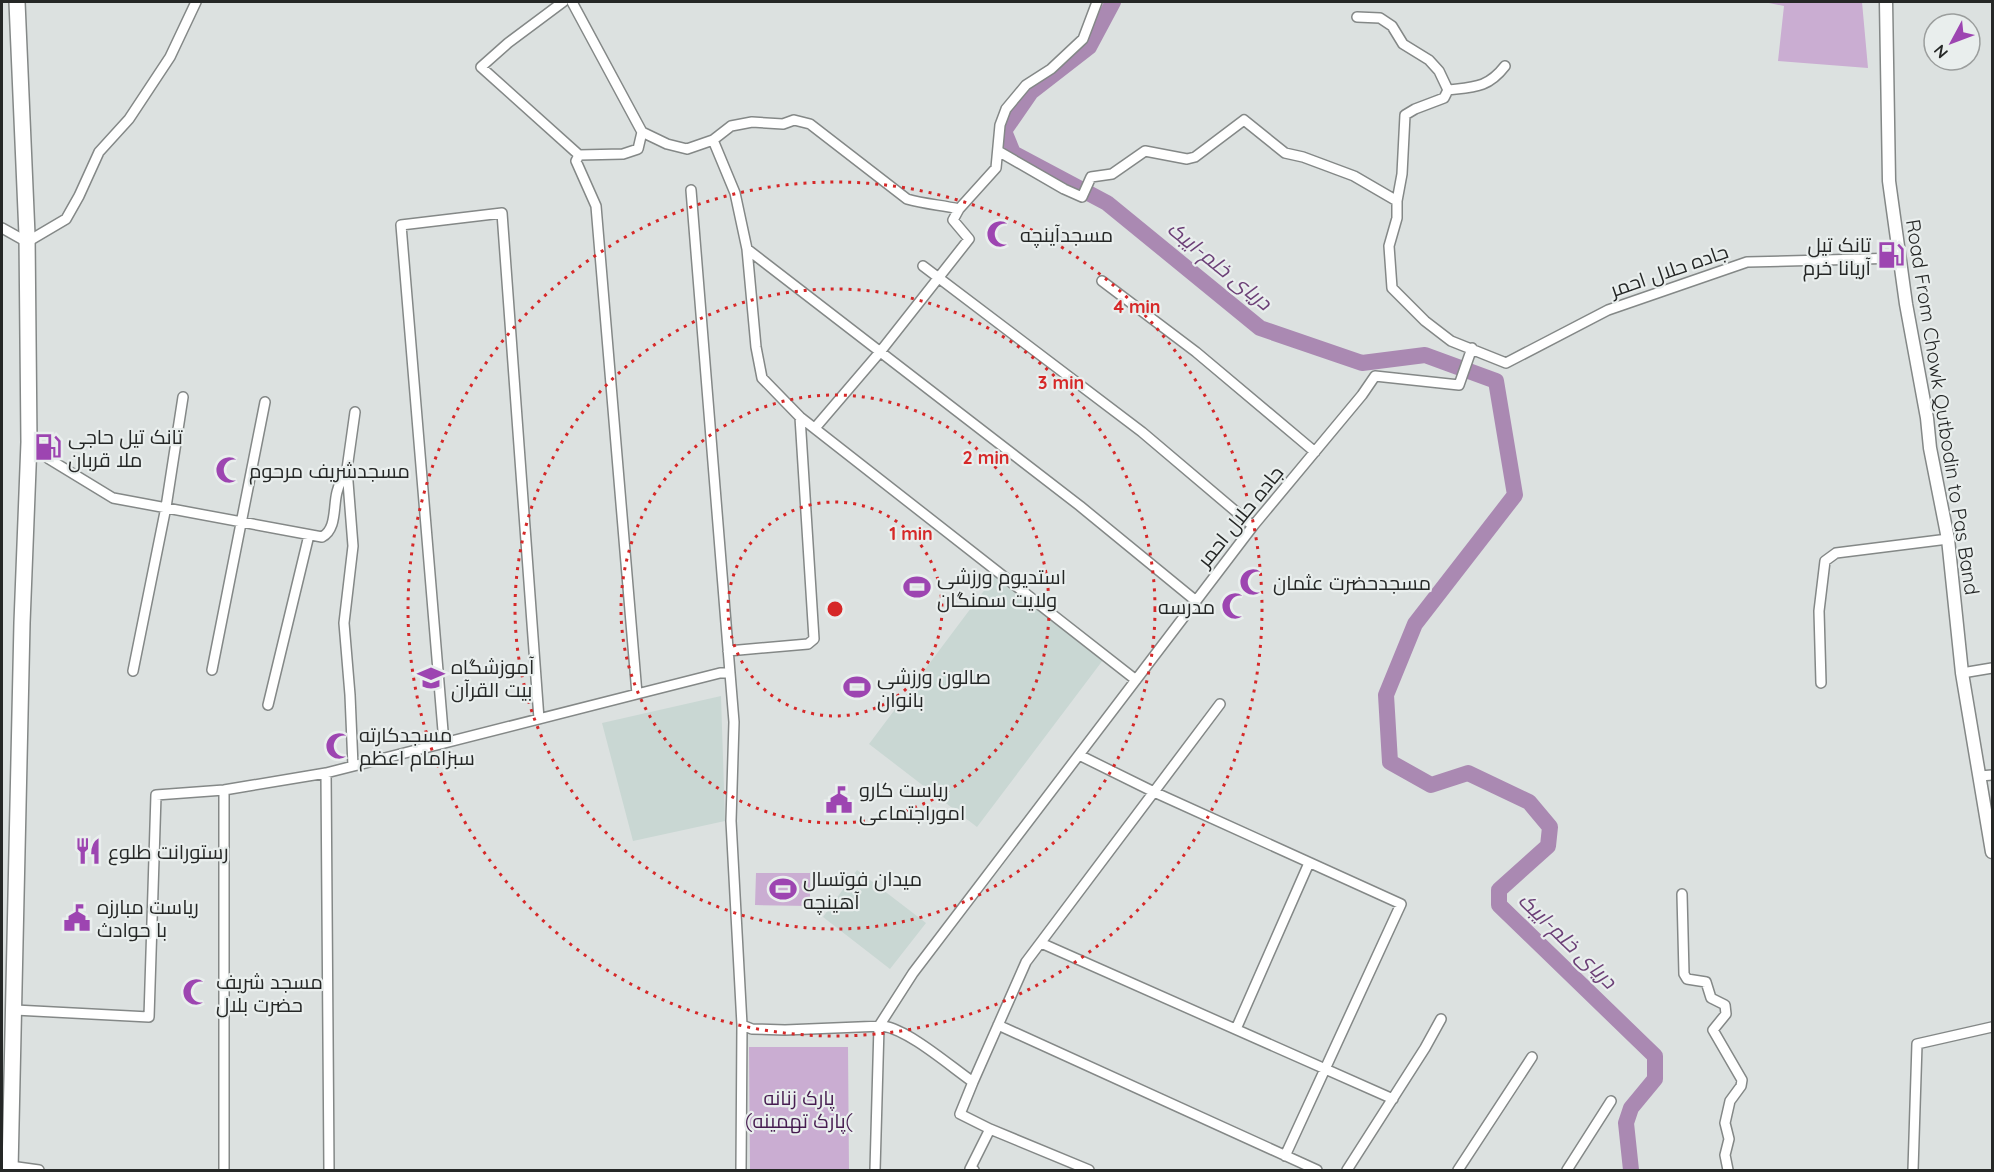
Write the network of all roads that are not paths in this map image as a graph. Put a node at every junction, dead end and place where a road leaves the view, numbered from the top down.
1 (17, 2) edge
2 (196, 2) edge
3 (563, 2) edge
4 (572, 2) edge
5 (1097, 2) edge
6 (1886, 2) edge
7 (1357, 17) dead end
8 (1505, 66) dead end
9 (1448, 90) junction
10 (642, 132) junction
11 (713, 140) junction
12 (998, 151) junction
13 (579, 155) junction
14 (691, 190) dead end
15 (1397, 201) junction
16 (959, 209) junction
17 (2, 228) edge
18 (27, 242) junction
19 (747, 249) junction
20 (1900, 258) junction
21 (923, 266) dead end
22 (938, 278) junction
23 (1102, 281) dead end
24 (1472, 348) junction
25 (880, 352) junction
26 (183, 397) dead end
27 (265, 402) dead end
28 (355, 412) dead end
29 (800, 417) junction
30 (815, 428) junction
31 (28, 442) junction
32 (1315, 452) junction
33 (347, 469) junction
34 (166, 507) junction
35 (243, 521) junction
36 (1253, 526) junction
37 (309, 535) junction
38 (1948, 539) junction
39 (1196, 601) junction
40 (728, 651) junction
41 (1992, 668) edge
42 (212, 670) dead end
43 (133, 671) dead end
44 (730, 673) junction
45 (1962, 673) junction
46 (1136, 680) junction
47 (1821, 683) dead end
48 (637, 694) junction
49 (1220, 704) dead end
50 (268, 705) dead end
51 (539, 719) junction
52 (444, 743) junction
53 (1079, 755) junction
54 (353, 766) junction
55 (326, 773) junction
56 (1986, 776) edge
57 (224, 790) junction
58 (1154, 792) junction
59 (1992, 852) edge
60 (1309, 863) junction
61 (1682, 894) dead end
62 (1041, 942) junction
63 (15, 1010) junction
64 (1441, 1019) dead end
65 (742, 1025) junction
66 (998, 1025) junction
67 (879, 1026) junction
68 (1992, 1027) edge
69 (1236, 1029) junction
70 (1532, 1057) dead end
71 (1325, 1068) junction
72 (973, 1082) junction
73 (1393, 1099) junction
74 (1611, 1101) dead end
75 (7, 1115) edge
76 (990, 1129) junction
77 (1285, 1156) junction
78 (10, 1168) edge
79 (39, 1170) edge
80 (224, 1170) edge
81 (329, 1170) edge
82 (741, 1170) edge
83 (875, 1170) edge
84 (971, 1170) edge
85 (1089, 1170) edge
86 (1317, 1170) edge
87 (1347, 1170) edge
88 (1458, 1170) edge
89 (1567, 1170) edge
90 (1728, 1170) edge
91 (1913, 1170) edge

1 - 18 highway
2 - 18 street
3 - 13 street
4 - 10 street
5 - 12 street
6 - 20 main road, Road From Chowk Qutbodin to Pas Band
7 - 9 street
8 - 9 street
9 - 15 street
10 - 11 street
10 - 13 street
11 - 16 street
11 - 19 street
12 - 15 street
12 - 16 street
13 - 48 street
14 - 40 street
15 - 24 street
16 - 22 street
17 - 18 street
18 - 31 highway
19 - 25 street
19 - 29 street
20 - 24 street, جاده حلال احمر
20 - 38 main road, Road From Chowk Qutbodin to Pas Band
21 - 22 street
22 - 25 street
22 - 36 street
23 - 32 street
24 - 32 street, جاده حلال احمر
25 - 30 street
25 - 39 street
26 - 34 street
27 - 35 street
28 - 33 street
29 - 30 street
29 - 40 street
30 - 46 street
31 - 34 street
31 - 63 highway
32 - 36 street, جاده حلال احمر
33 - 37 street
33 - 54 street
34 - 35 street
34 - 43 street
35 - 37 street
35 - 42 street
36 - 39 street, جاده حلال احمر
37 - 50 street
38 - 45 main road, Road From Chowk Qutbodin to Pas Band
38 - 47 street
39 - 46 street, جاده حلال احمر
40 - 44 street
41 - 45 street
44 - 48 street
44 - 65 street
45 - 56 main road, Road From Chowk Qutbodin to Pas Band
46 - 53 street, جاده حلال احمر
48 - 51 street
49 - 58 street
51 - 52 street
51 - 52 street
52 - 54 street
53 - 58 street
53 - 67 street, جاده حلال احمر
54 - 55 street
55 - 57 street
55 - 81 street
56 - 59 main road, Road From Chowk Qutbodin to Pas Band
57 - 63 street
57 - 80 street
58 - 60 street
58 - 62 street
60 - 69 street
60 - 71 street
61 - 90 street
62 - 66 street
62 - 69 street
63 - 75 highway
64 - 73 street
65 - 67 street
65 - 82 street
66 - 72 street
66 - 77 street
67 - 72 street
67 - 83 street
68 - 91 street
69 - 71 street
70 - 88 street
71 - 73 street
71 - 77 street
72 - 76 street
73 - 87 street
74 - 89 street
75 - 78 highway
76 - 84 street
76 - 85 street
77 - 86 street
78 - 79 street

